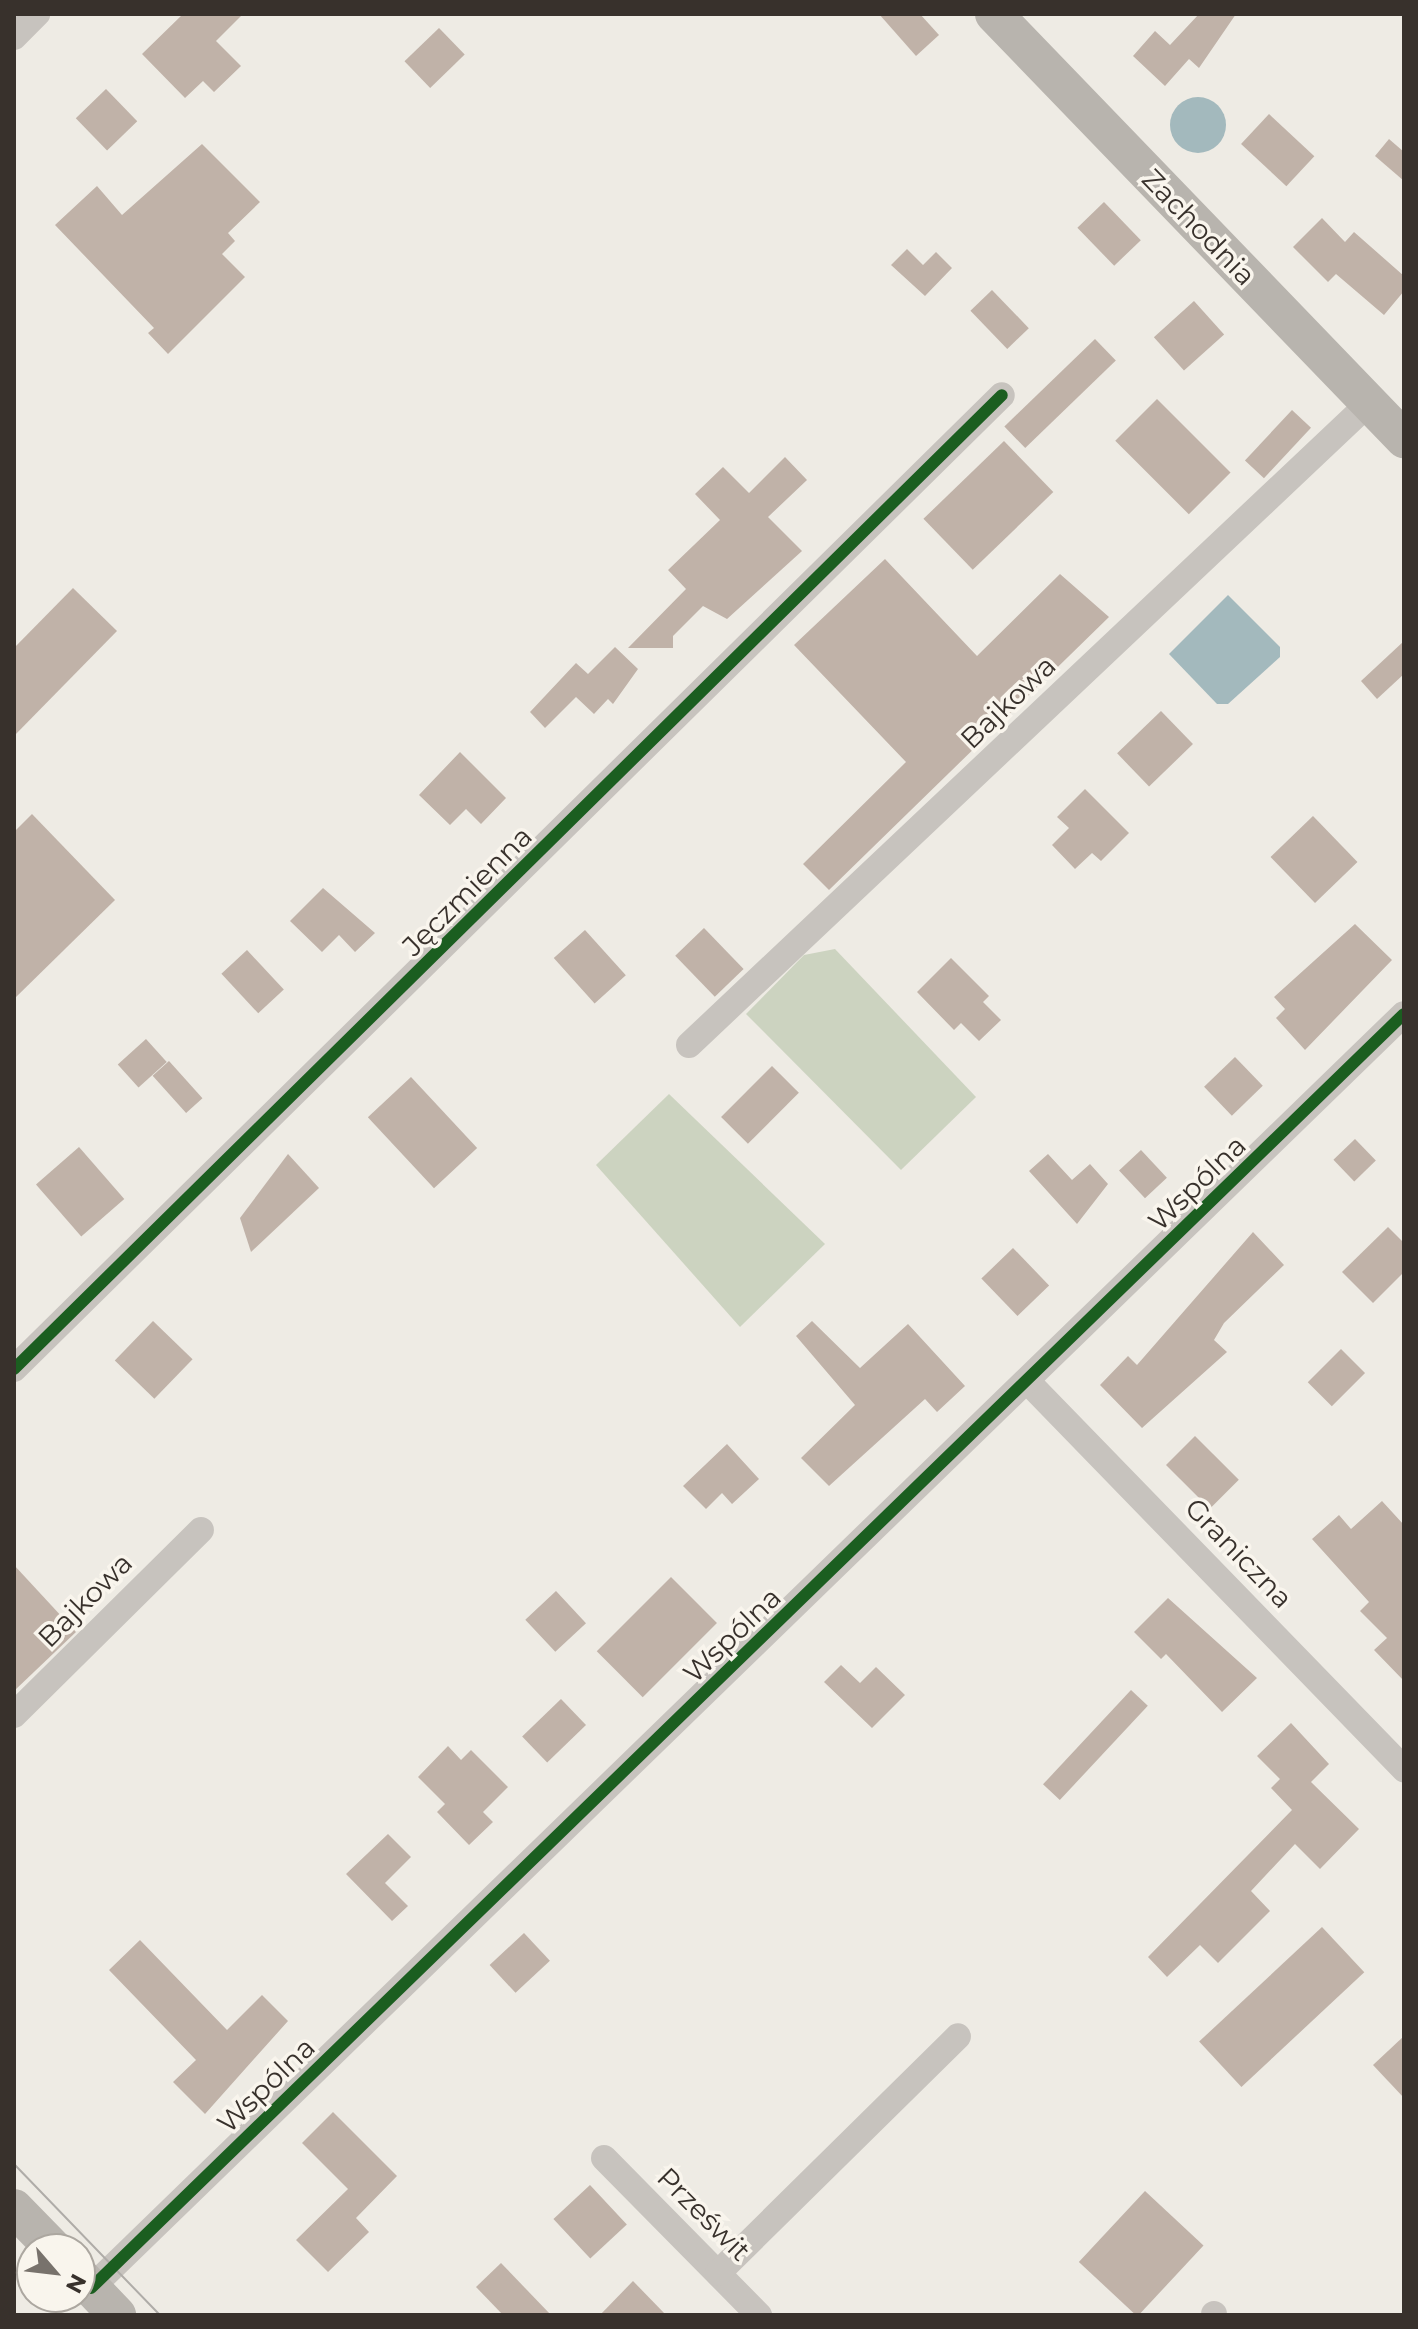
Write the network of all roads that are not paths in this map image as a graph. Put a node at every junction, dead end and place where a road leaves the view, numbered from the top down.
1 (37, 14) edge
2 (994, 14) edge
3 (14, 37) edge
4 (1002, 395) dead end
5 (1369, 403) junction
6 (1404, 439) edge
7 (1404, 1014) edge
8 (689, 1045) dead end
9 (14, 1369) edge
10 (1028, 1382) junction
11 (201, 1530) dead end
12 (14, 1715) edge
13 (1404, 1769) edge
14 (958, 2036) dead end
15 (604, 2158) dead end
16 (14, 2208) edge
17 (38, 2233) edge
18 (718, 2273) junction
19 (96, 2297) edge
20 (759, 2315) edge

1 - 3 street
2 - 5 street, Zachodnia
4 - 9 street, Jęczmienna
5 - 6 street, Zachodnia
5 - 8 street, Bajkowa
7 - 10 street, Wspólna
10 - 13 street, Graniczna
10 - 19 street, Wspólna
11 - 12 street, Bajkowa
14 - 18 street
15 - 18 street, Prześwit
16 - 17 street
18 - 20 street, Prześwit

